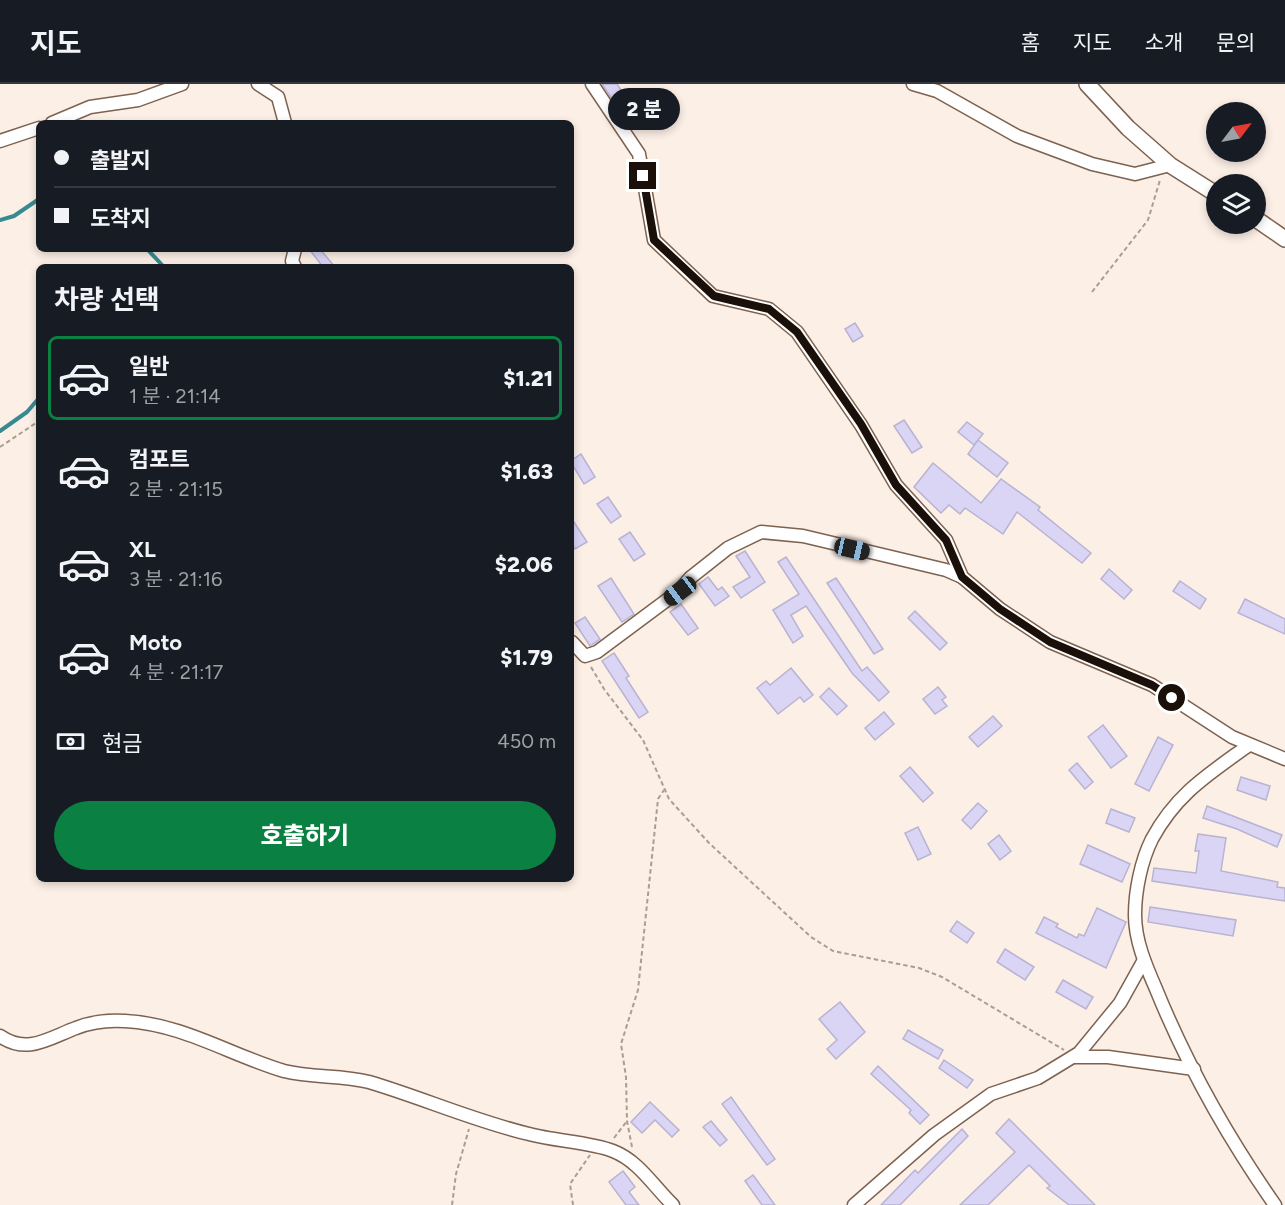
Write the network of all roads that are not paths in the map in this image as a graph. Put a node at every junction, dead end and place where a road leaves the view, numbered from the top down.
1 (182, 84) edge
2 (258, 84) edge
3 (592, 84) edge
4 (913, 84) edge
5 (1087, 84) edge
6 (59, 120) edge
7 (284, 120) edge
8 (36, 129) edge
9 (0, 141) edge
10 (1170, 165) junction
11 (1206, 188) edge
12 (1266, 226) edge
13 (1285, 238) edge
14 (962, 577) junction
15 (574, 645) edge
16 (1249, 745) junction
17 (1285, 759) edge
18 (1144, 960) junction
19 (0, 1036) edge
20 (1074, 1057) junction
21 (1194, 1069) junction
22 (673, 1205) edge
23 (854, 1205) edge
24 (1275, 1205) edge

1 - 6 street
2 - 7 street
3 - 14 street
4 - 10 street
5 - 10 main road
8 - 9 street
10 - 11 main road
12 - 13 main road
14 - 15 street
14 - 16 street
16 - 17 street
16 - 18 street
18 - 20 street
18 - 21 street
19 - 22 street
20 - 21 street
20 - 23 street
21 - 24 street

